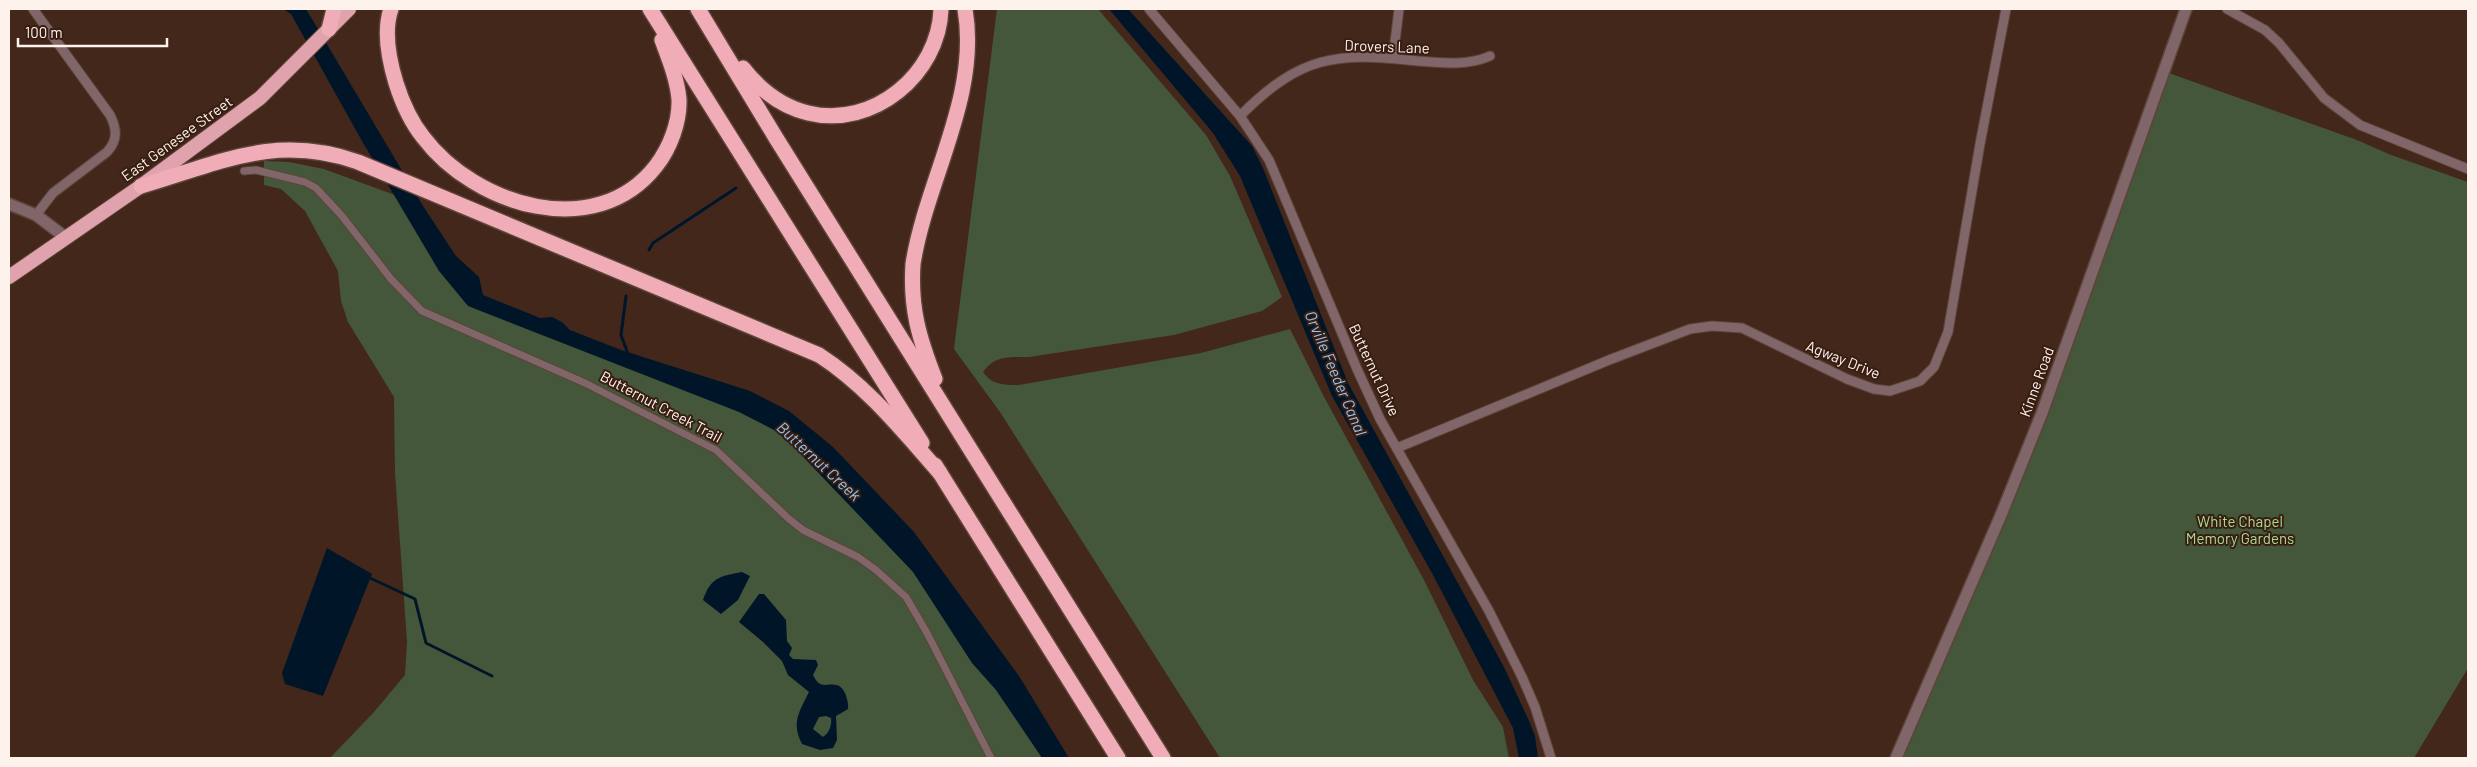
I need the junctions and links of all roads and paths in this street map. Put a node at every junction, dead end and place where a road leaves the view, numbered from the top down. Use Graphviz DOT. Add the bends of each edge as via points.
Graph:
graph roads {
  1 [pos="33,9"];
  2 [pos="334,9"];
  3 [pos="349,9"];
  4 [pos="391,9"];
  5 [pos="650,9"];
  6 [pos="698,9"];
  7 [pos="941,9"];
  8 [pos="965,9"];
  9 [pos="1149,9"];
  10 [pos="1398,9"];
  11 [pos="2006,9"];
  12 [pos="2186,9"];
  13 [pos="2227,9"];
  14 [pos="709,26"];
  15 [pos="329,29"];
  16 [pos="1490,56"];
  17 [pos="1393,58"];
  18 [pos="1240,116"];
  19 [pos="2468,169"];
  20 [pos="244,171"];
  21 [pos="141,186"];
  22 [pos="9,204"];
  23 [pos="36,215"];
  24 [pos="65,237"];
  25 [pos="9,277"];
  26 [pos="946,408"];
  27 [pos="1397,448"];
  28 [pos="940,473"];
  29 [pos="991,758"];
  30 [pos="1118,758"];
  31 [pos="1163,758"];
  32 [pos="1551,758"];
  33 [pos="1896,758"];
  1 -- 23 [label="street" via="110,115 116,131 107,152 53,193"];
  2 -- 15 [label="highway"];
  3 -- 15 [label="highway, East Genesee Street"];
  4 -- 5 [label="highway" via="387,33 390,63 399,93 423,137 462,174 490,191 518,202 567,210 617,199 650,174 664,155 675,129 679,100 672,65"];
  5 -- 28 [label="highway"];
  6 -- 14 [label="highway"];
  7 -- 14 [label="highway" via="937,37 920,71 882,104 848,114 808,113 769,96"];
  8 -- 26 [label="highway" via="969,36 960,98 915,252 912,282 918,334"];
  9 -- 18 [label="street, Butternut Drive"];
  10 -- 17 [label="street"];
  11 -- 27 [label="street, Agway Drive" via="1948,332 1934,367 1920,381 1890,391 1874,389 1742,328 1712,326 1690,329 1609,360"];
  12 -- 33 [label="street, Kinne Road" via="2042,413"];
  13 -- 19 [label="street" via="2265,30 2324,98 2360,125"];
  14 -- 26 [label="highway"];
  15 -- 21 [label="highway, East Genesee Street" via="260,98"];
  16 -- 17 [label="street, Drovers Lane" via="1472,62 1440,63"];
  17 -- 18 [label="street, Drovers Lane" via="1363,57 1316,62 1285,76"];
  18 -- 27 [label="street, Butternut Drive" via="1270,160 1357,369"];
  20 -- 29 [label="street, Butternut Creek Trail" via="256,170 305,182 316,188 422,311 585,382 716,450 803,530 858,557 876,570 906,596"];
  21 -- 24 [label="highway, East Genesee Street"];
  21 -- 28 [label="highway" via="230,158 276,149 307,149 336,154 818,355 858,383"];
  22 -- 23 [label="street"];
  23 -- 24 [label="street"];
  24 -- 25 [label="highway, East Genesee Street"];
  26 -- 31 [label="highway"];
  27 -- 32 [label="street, Butternut Drive" via="1489,610 1536,707"];
  28 -- 30 [label="highway"];
}
